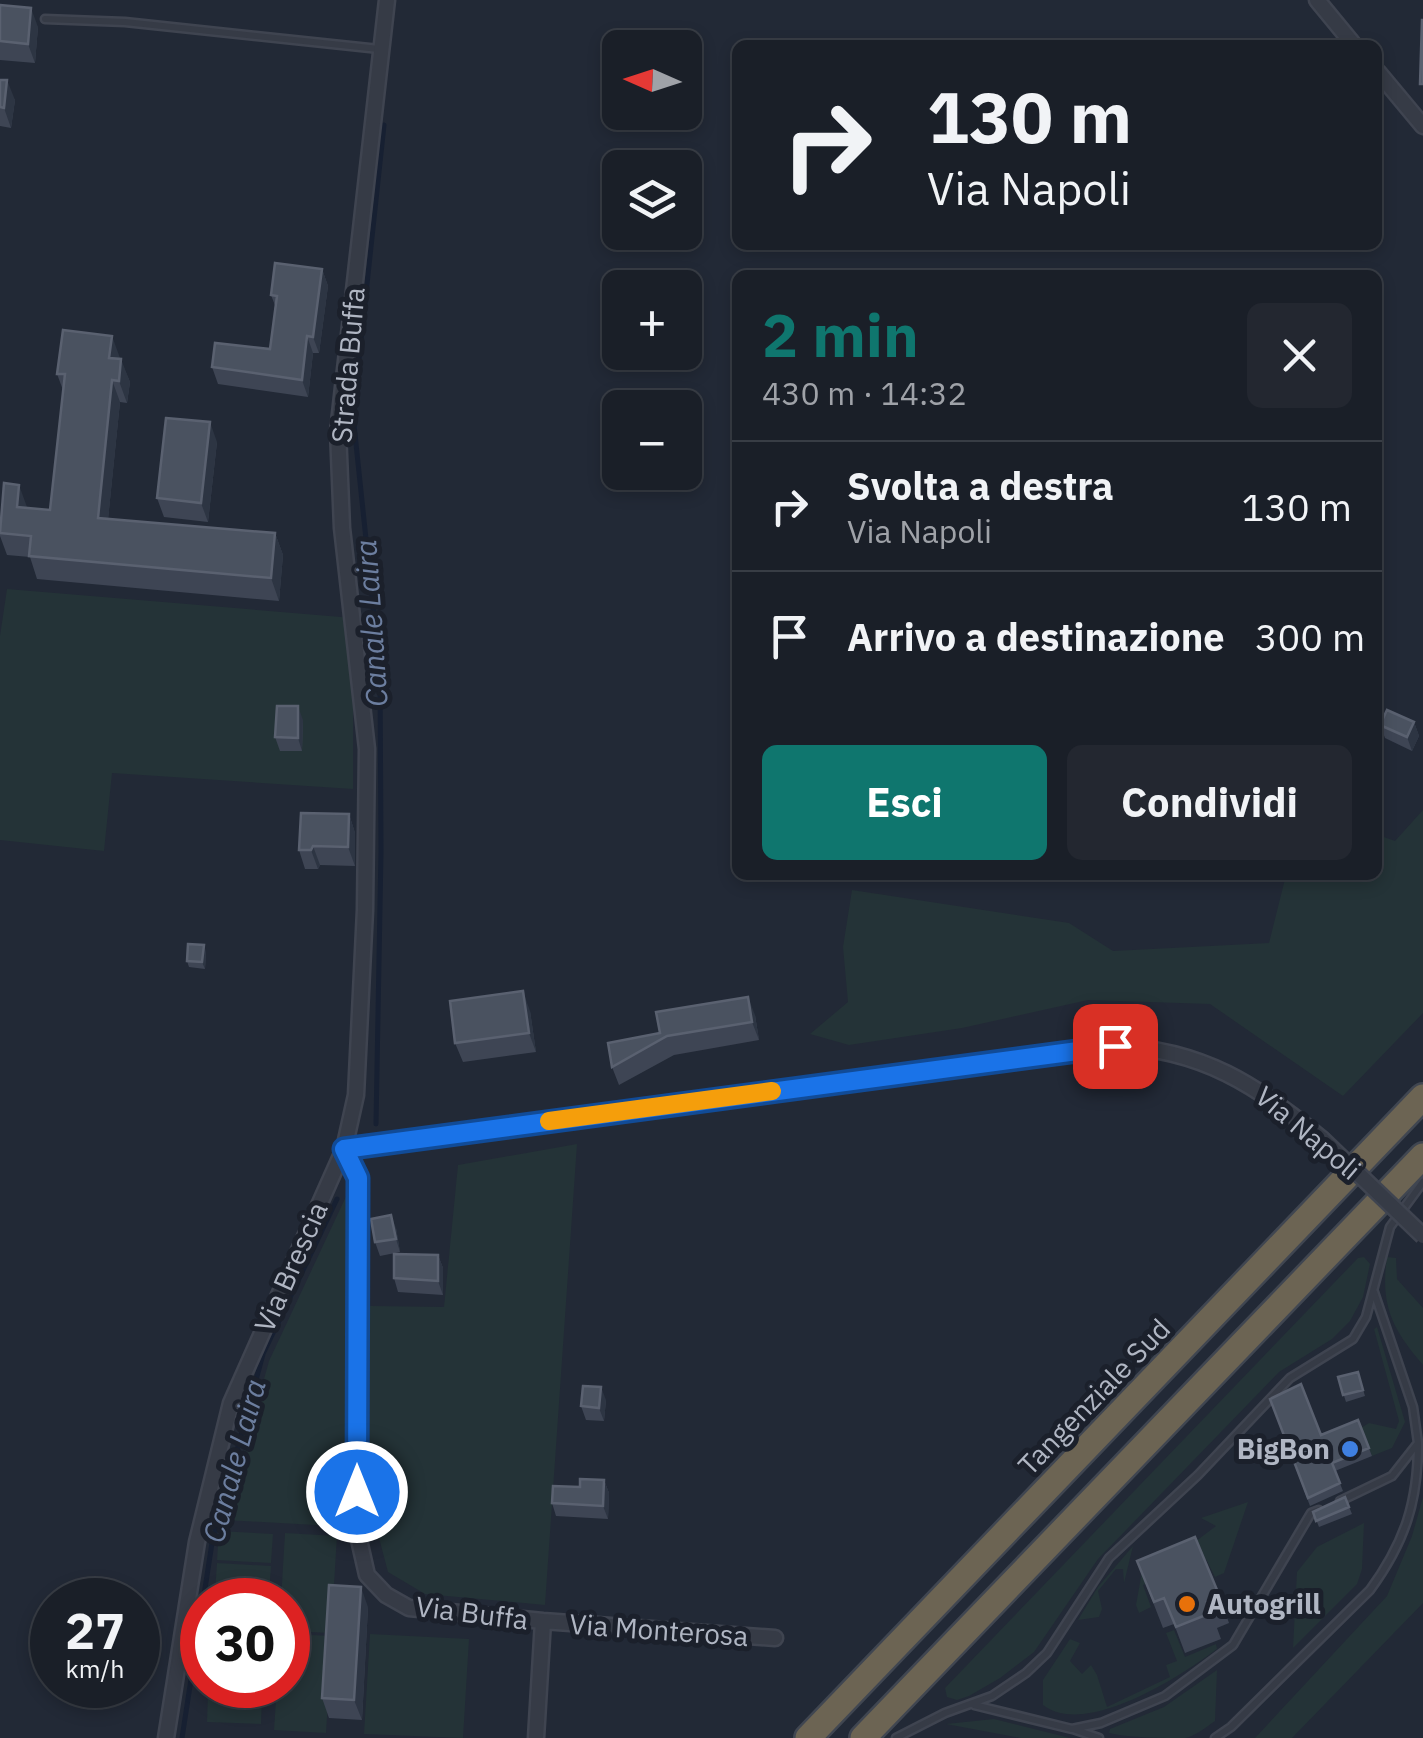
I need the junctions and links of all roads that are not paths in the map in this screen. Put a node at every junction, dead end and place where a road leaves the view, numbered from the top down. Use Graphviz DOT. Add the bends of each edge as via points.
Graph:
graph roads {
  1 [pos="387,0"];
  2 [pos="1316,0"];
  3 [pos="45,19"];
  4 [pos="1350,40"];
  5 [pos="380,49"];
  6 [pos="1382,77"];
  7 [pos="1423,126"];
  8 [pos="1423,1097"];
  9 [pos="344,1149"];
  10 [pos="1423,1156"];
  11 [pos="1423,1182"];
  12 [pos="1423,1236"];
  13 [pos="1372,1288"];
  14 [pos="1418,1443"];
  15 [pos="543,1622"];
  16 [pos="776,1638"];
  17 [pos="973,1705"];
  18 [pos="1072,1729"];
  19 [pos="166,1738"];
  20 [pos="536,1738"];
  21 [pos="808,1738"];
  22 [pos="863,1738"];
  23 [pos="896,1738"];
  24 [pos="1098,1738"];
  25 [pos="1214,1738"];
  1 -- 5 [label="street, Strada Buffa"];
  2 -- 4 [label="street"];
  3 -- 5 [label="lane"];
  5 -- 9 [label="street, Strada Buffa" via="338,432 342,528 368,750 356,1094"];
  6 -- 7 [label="street"];
  8 -- 21 [label="highway, Tangenziale Sud"];
  9 -- 12 [label="street, Via Napoli, bridge" via="1115,1046 1153,1048 1259,1089"];
  9 -- 15 [label="street, Via Buffa" via="358,1178 357,1531 366,1575 409,1608"];
  9 -- 19 [label="street, Via Brescia" via="231,1404 197,1542"];
  10 -- 22 [label="highway"];
  11 -- 13 [label="lane" via="1390,1227"];
  13 -- 14 [label="lane"];
  13 -- 17 [label="lane" via="1353,1339 1290,1378 1109,1558 1038,1663"];
  14 -- 18 [label="lane" via="1392,1476 1311,1513 1221,1656 1165,1696"];
  14 -- 25 [label="lane" via="1416,1494 1384,1571"];
  15 -- 16 [label="street, Via Monterosa"];
  15 -- 20 [label="street, Via Buffa"];
  17 -- 18 [label="lane"];
  17 -- 23 [label="lane"];
  18 -- 24 [label="lane"];
}
